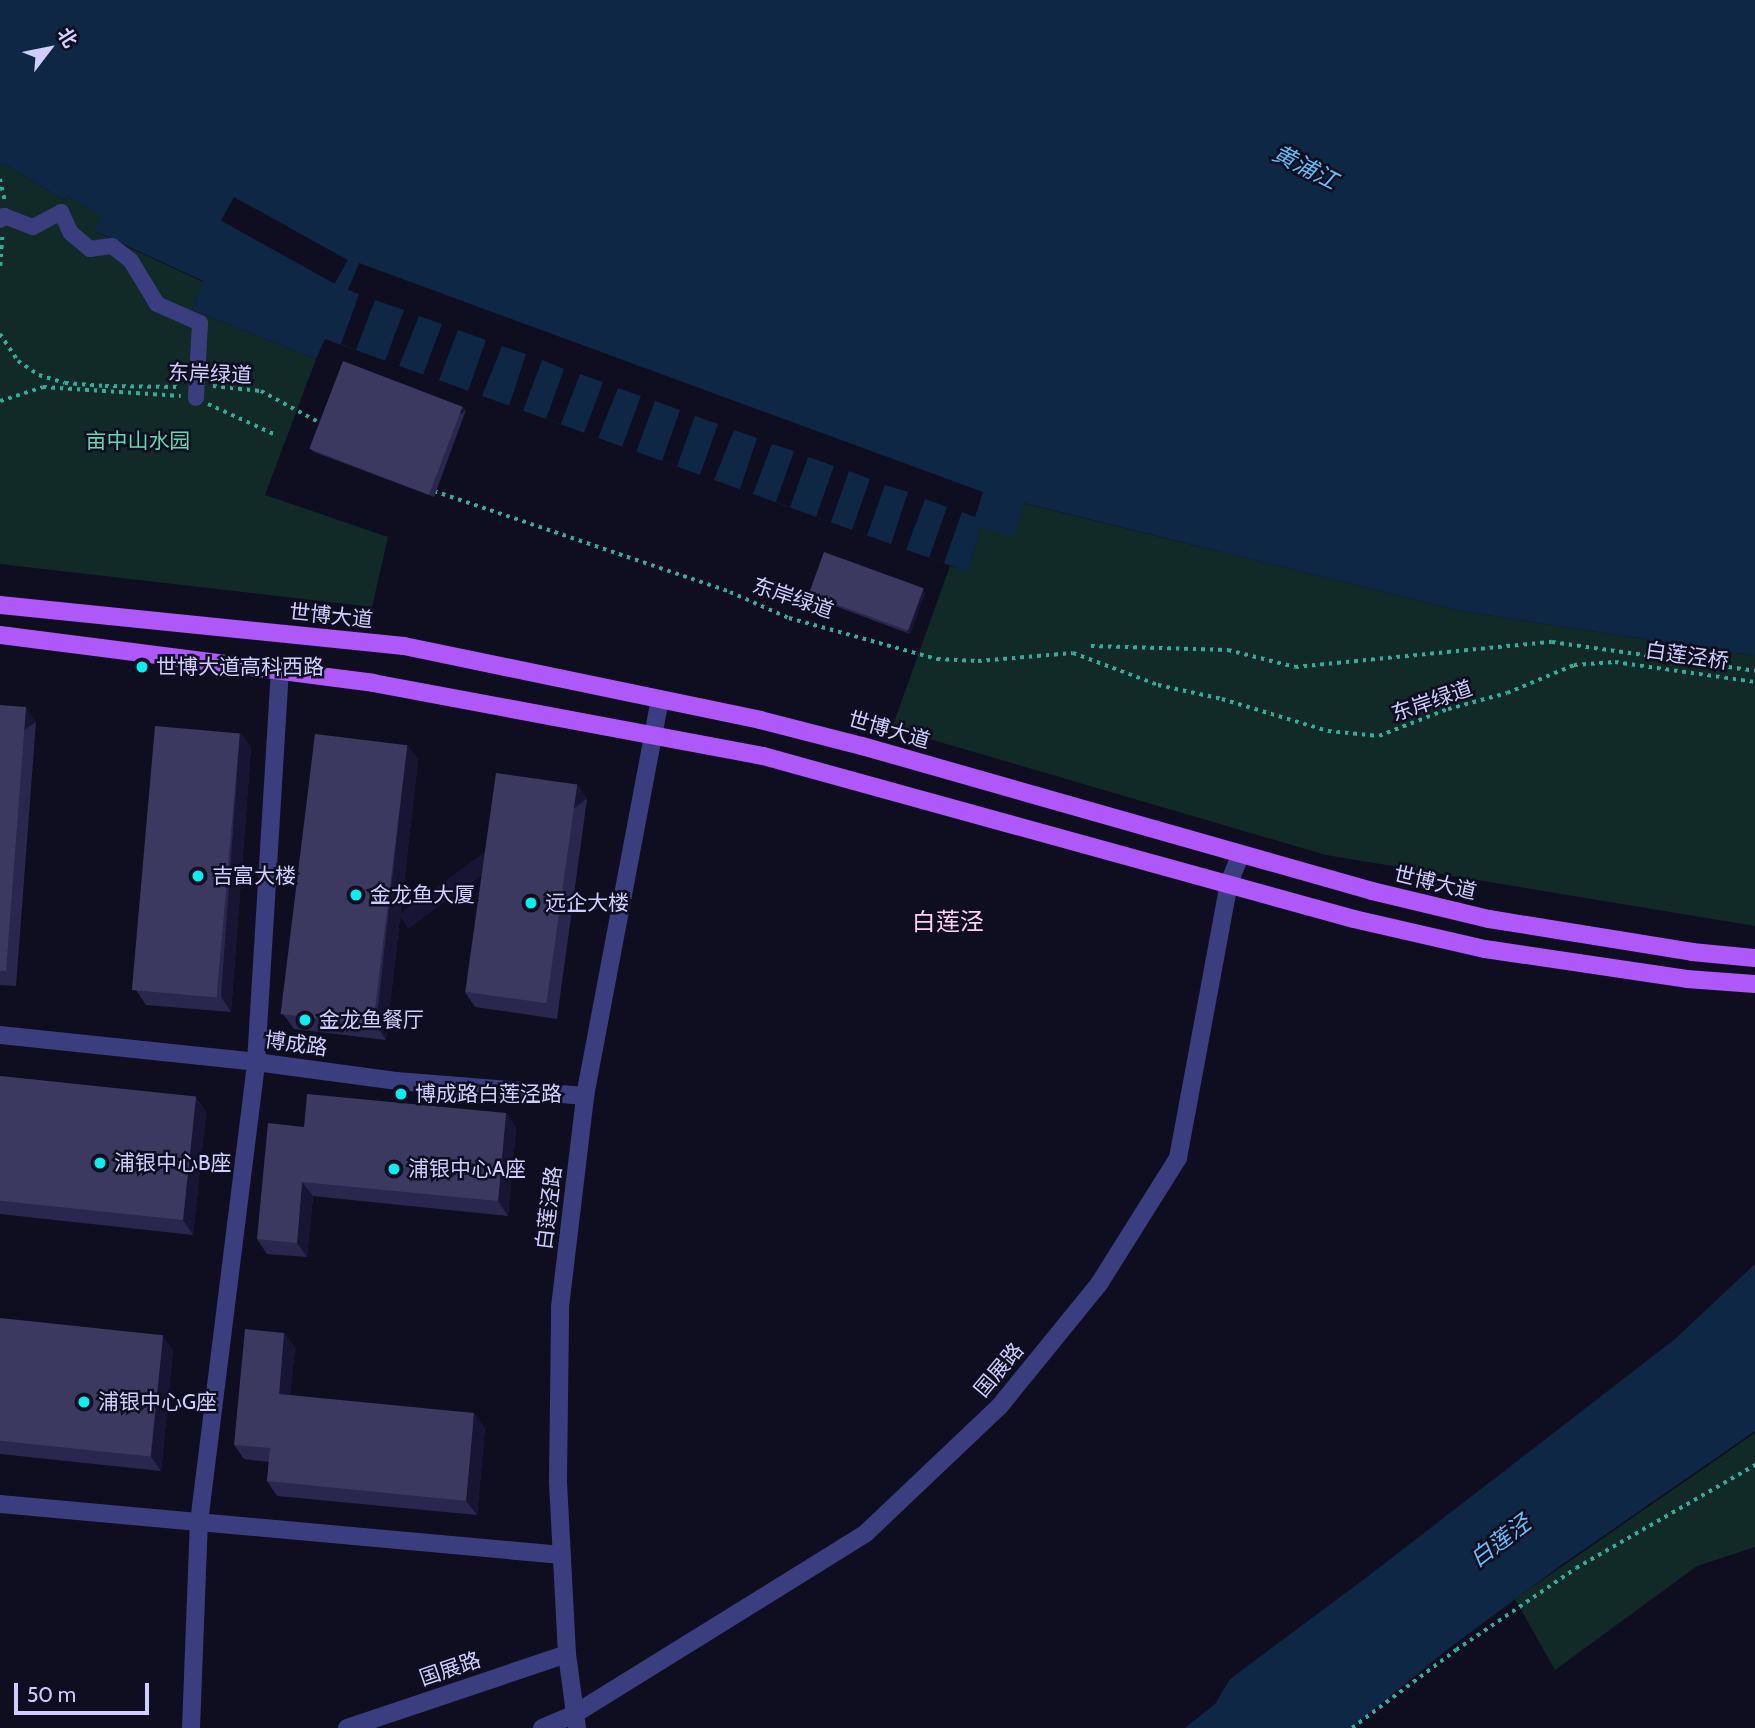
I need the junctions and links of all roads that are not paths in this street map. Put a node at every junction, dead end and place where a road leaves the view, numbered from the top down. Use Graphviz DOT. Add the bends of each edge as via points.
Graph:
graph roads {
  1 [pos="3,213"];
  2 [pos="196,392"];
  3 [pos="0,605"];
  4 [pos="0,635"];
  5 [pos="280,671"];
  6 [pos="660,699"];
  7 [pos="653,736"];
  8 [pos="1241,854"];
  9 [pos="1229,883"];
  10 [pos="1755,958"];
  11 [pos="1755,984"];
  12 [pos="0,1035"];
  13 [pos="256,1062"];
  14 [pos="585,1096"];
  15 [pos="0,1504"];
  16 [pos="199,1522"];
  17 [pos="562,1555"];
  18 [pos="567,1654"];
  19 [pos="575,1721"];
  20 [pos="191,1728"];
  21 [pos="347,1728"];
  22 [pos="542,1728"];
  1 -- 2 [label="street" via="33,227 61,212 71,233 90,249 112,246 131,261 156,304 201,323"];
  3 -- 6 [label="main road, 世博大道" via="404,646"];
  4 -- 5 [label="main road"];
  5 -- 7 [label="main road" via="373,683"];
  5 -- 13 [label="street"];
  6 -- 7 [label="street, 白莲泾路"];
  6 -- 8 [label="main road, 世博大道" via="862,746"];
  7 -- 9 [label="main road" via="763,756"];
  7 -- 14 [label="street, 白莲泾路"];
  8 -- 9 [label="street, 国展路"];
  8 -- 10 [label="main road, 世博大道" via="1489,919"];
  9 -- 11 [label="main road" via="1354,919 1485,949 1687,979"];
  9 -- 19 [label="street, 国展路" via="1178,1158 1099,1284 999,1408 866,1533"];
  12 -- 13 [label="street, 博成路"];
  13 -- 14 [label="street, 博成路" via="396,1081"];
  13 -- 16 [label="street"];
  14 -- 17 [label="street, 白莲泾路" via="560,1307"];
  15 -- 16 [label="street"];
  16 -- 17 [label="street"];
  16 -- 20 [label="street"];
  17 -- 18 [label="street, 白莲泾路"];
  18 -- 19 [label="street, 白莲泾路"];
  18 -- 21 [label="street, 国展路"];
  19 -- 22 [label="street, 国展路"];
}
